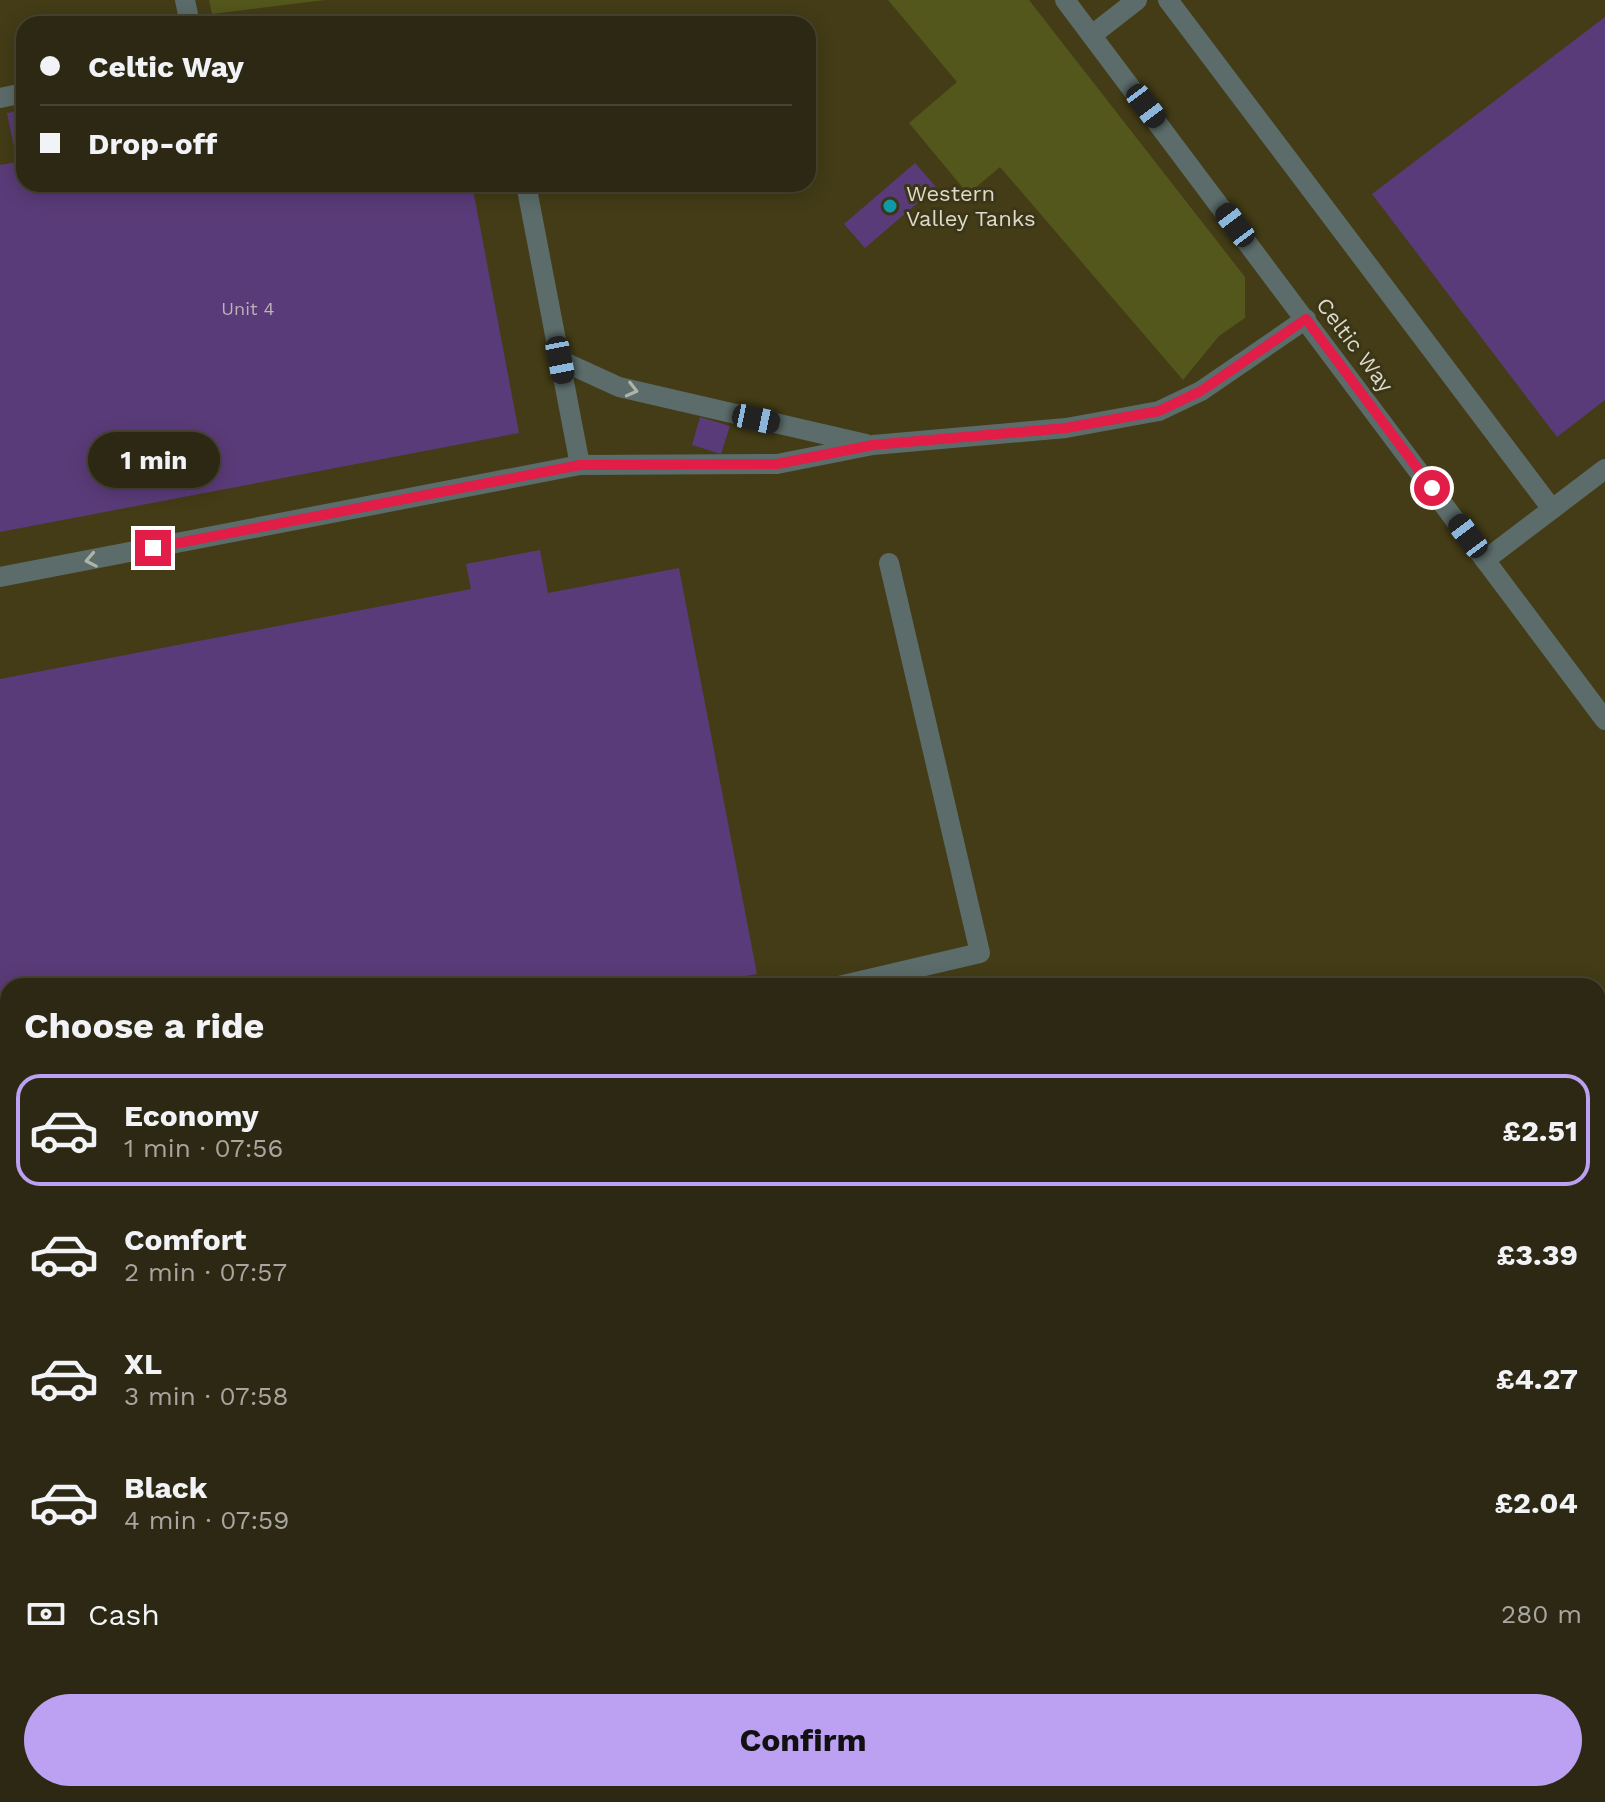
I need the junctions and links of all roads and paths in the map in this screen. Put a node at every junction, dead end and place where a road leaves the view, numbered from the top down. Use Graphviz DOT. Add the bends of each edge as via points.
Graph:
graph roads {
  1 [pos="1065,0"];
  2 [pos="1137,0"];
  3 [pos="1168,0"];
  4 [pos="1092,35"];
  5 [pos="528,192"];
  6 [pos="1306,319"];
  7 [pos="560,360"];
  8 [pos="873,445"];
  9 [pos="580,465"];
  10 [pos="1605,469"];
  11 [pos="1552,509"];
  12 [pos="1485,560"];
  13 [pos="889,563"];
  14 [pos="0,577"];
  15 [pos="1605,720"];
  16 [pos="873,978"];
  1 -- 4 [label="street, Celtic Way"];
  2 -- 4 [label="street"];
  3 -- 11 [label="street"];
  4 -- 6 [label="street, Celtic Way"];
  5 -- 7 [label="street"];
  6 -- 8 [label="street" via="1201,391 1159,411 1066,428"];
  6 -- 12 [label="street, Celtic Way"];
  7 -- 8 [label="street, one-way" via="619,387"];
  7 -- 9 [label="street"];
  8 -- 9 [label="street" via="777,464"];
  9 -- 14 [label="street, one-way"];
  10 -- 11 [label="street"];
  11 -- 12 [label="street"];
  12 -- 15 [label="street, Celtic Way"];
  13 -- 16 [label="street" via="980,953"];
}
